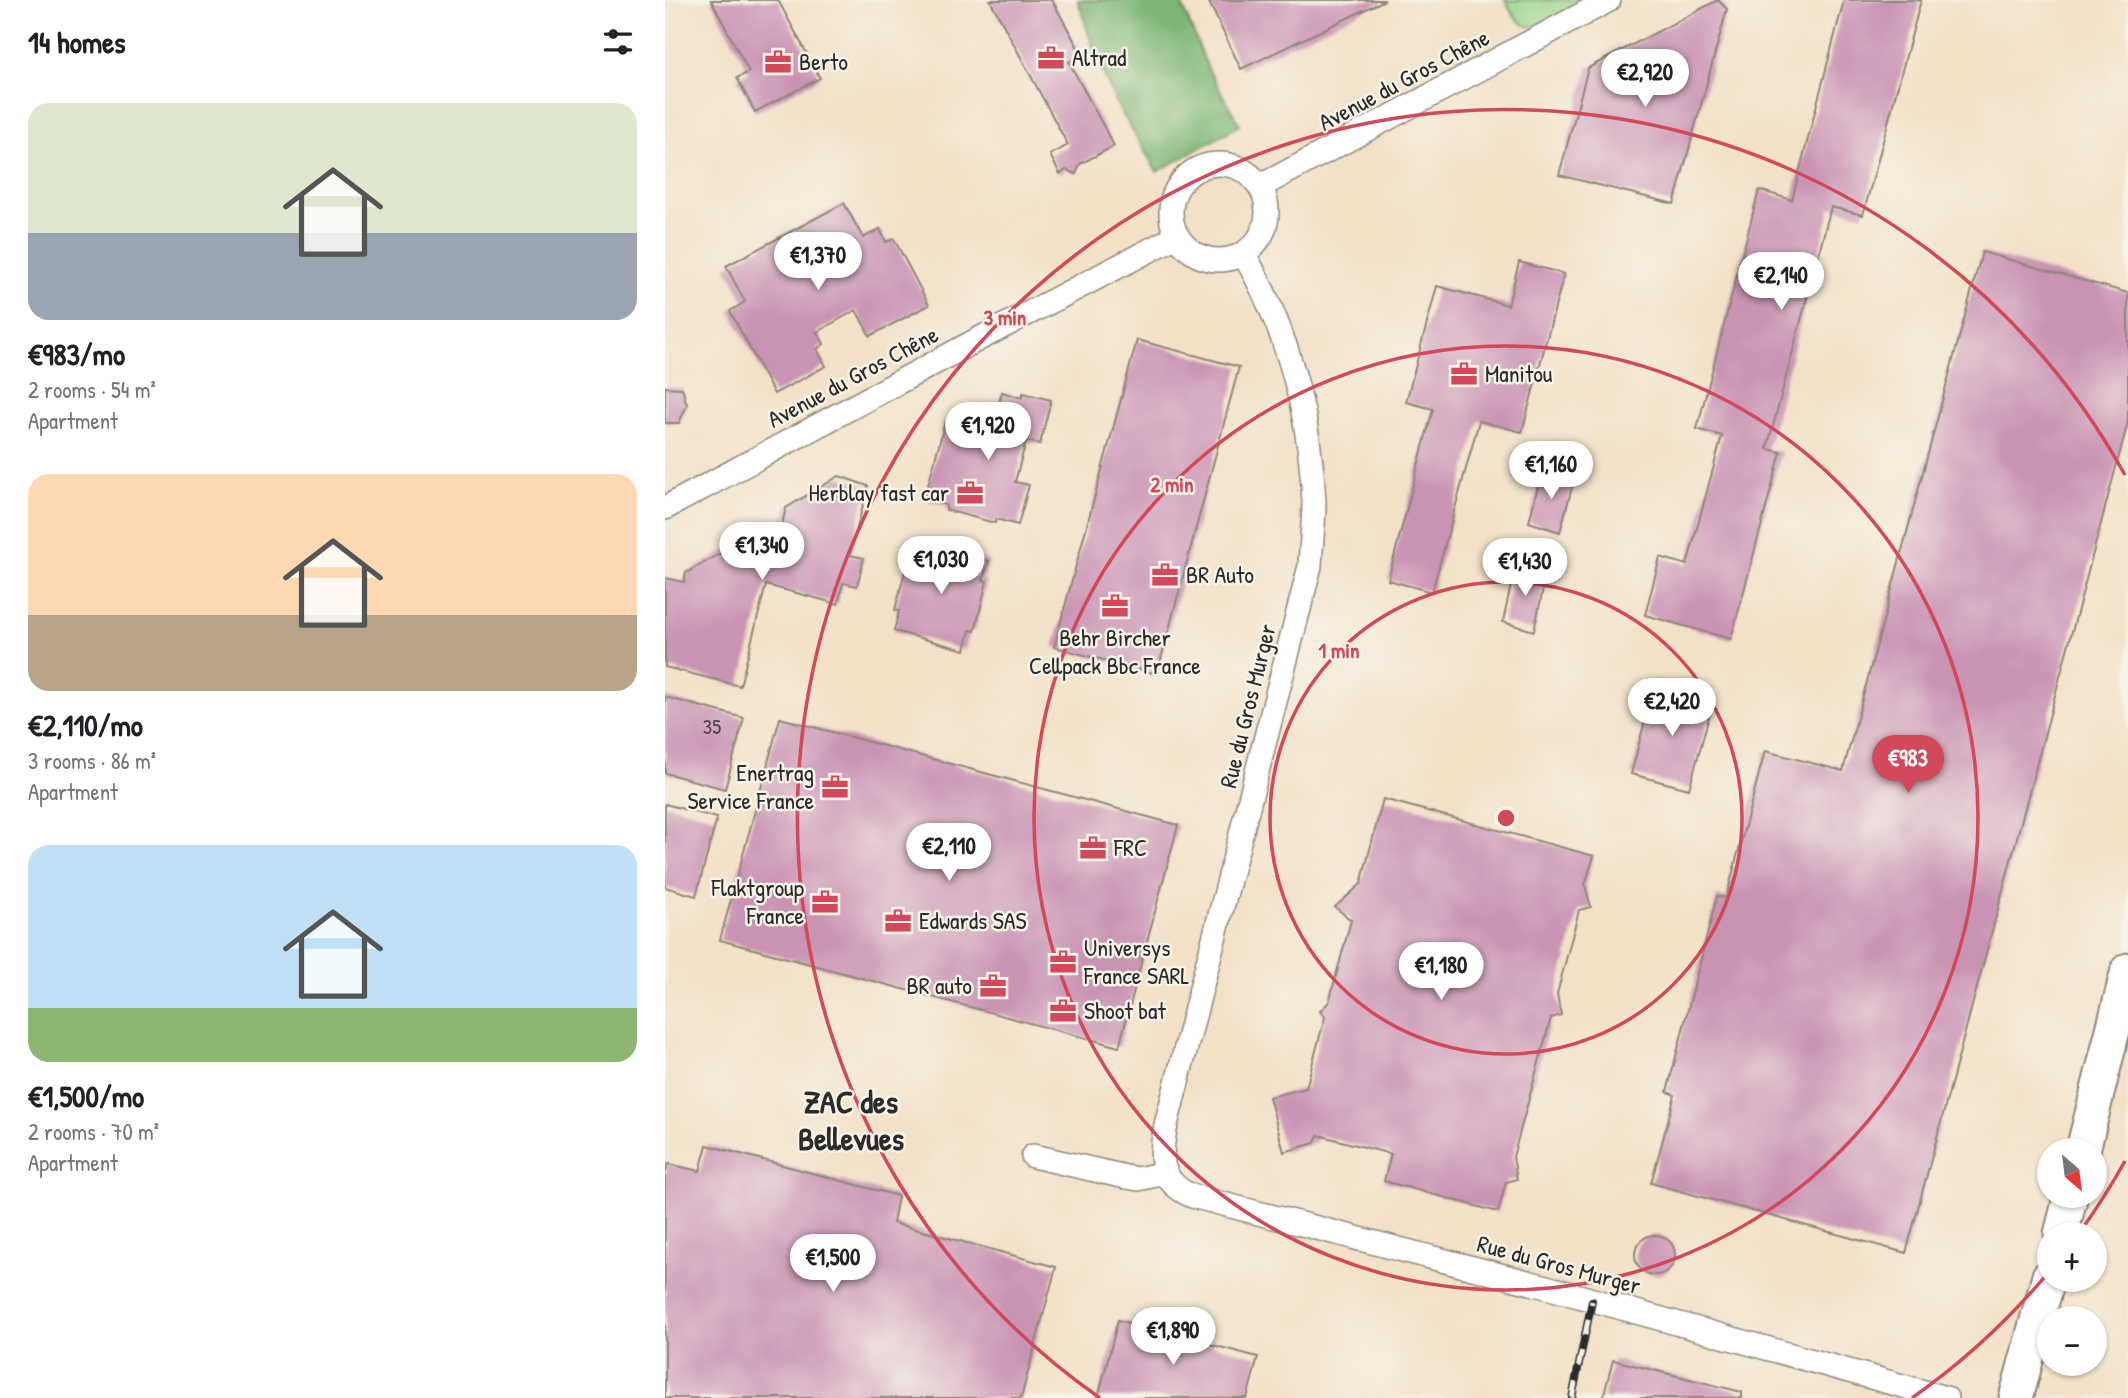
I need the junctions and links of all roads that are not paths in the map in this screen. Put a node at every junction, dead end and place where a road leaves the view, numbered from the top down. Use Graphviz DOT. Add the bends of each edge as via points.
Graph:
graph roads {
  1 [pos="1609,0"];
  2 [pos="1261,186"];
  3 [pos="1177,236"];
  4 [pos="1244,254"];
  5 [pos="665,508"];
  6 [pos="2128,970"];
  7 [pos="2086,1138"];
  8 [pos="1033,1156"];
  9 [pos="1165,1173"];
  10 [pos="2045,1292"];
  11 [pos="1946,1398"];
  12 [pos="2016,1398"];
  1 -- 2 [label="street, Avenue du Gros Chêne"];
  2 -- 3 [label="street" via="1232,166 1199,168 1181,182 1172,203"];
  2 -- 4 [label="street" via="1267,205 1265,228"];
  3 -- 4 [label="street" via="1189,250 1207,259 1226,260"];
  3 -- 5 [label="street, Avenue du Gros Chêne"];
  4 -- 9 [label="street, Rue du Gros Murger" via="1285,343 1304,412 1314,502 1310,566 1167,1121 1162,1147"];
  6 -- 7 [label="street"];
  8 -- 9 [label="street" via="1138,1179"];
  9 -- 11 [label="street, Rue du Gros Murger" via="1179,1190 1192,1196 1539,1285"];
  10 -- 12 [label="street"];
}
